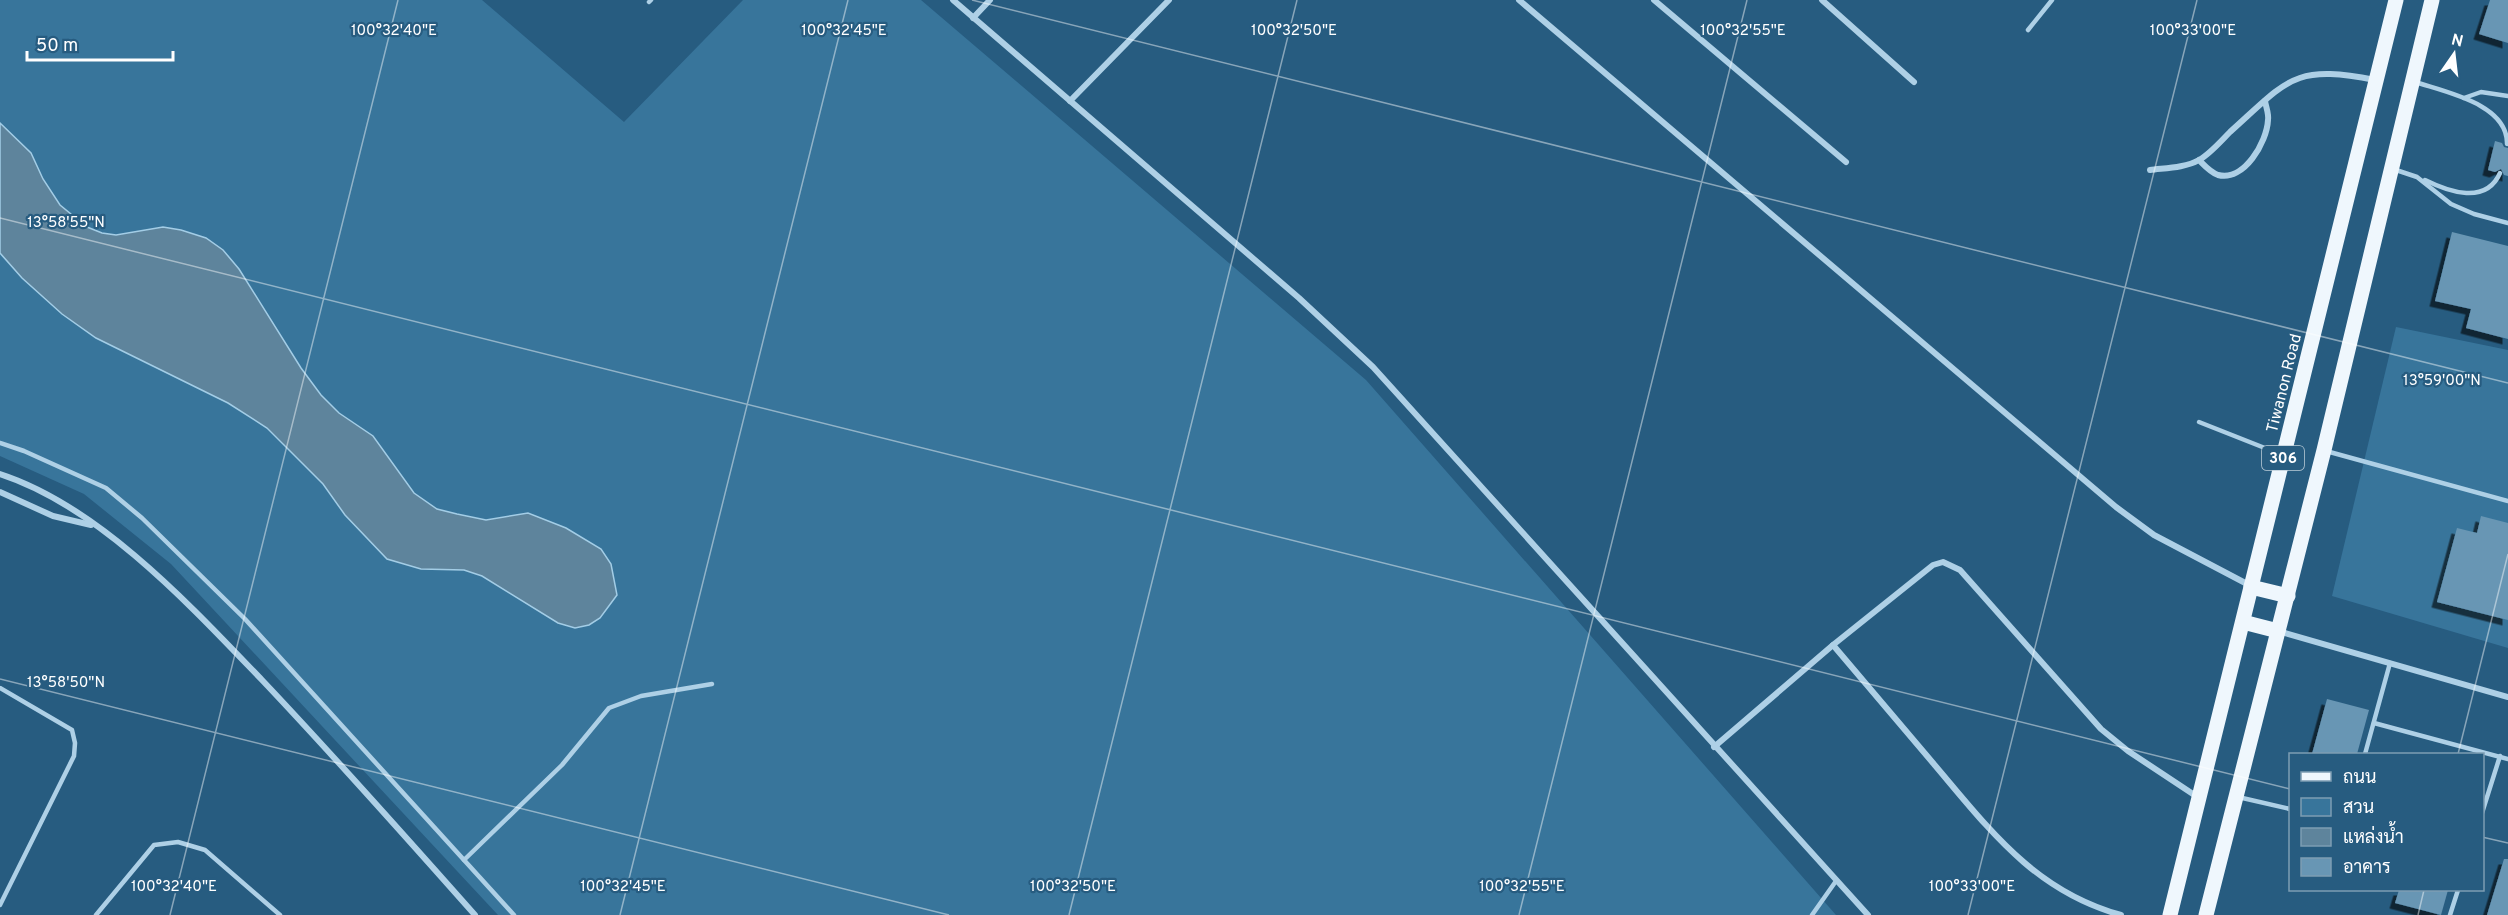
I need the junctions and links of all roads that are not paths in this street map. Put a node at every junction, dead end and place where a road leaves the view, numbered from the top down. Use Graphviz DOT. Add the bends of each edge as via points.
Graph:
graph roads {
  1 [pos="953,0"];
  2 [pos="990,0"];
  3 [pos="1169,0"];
  4 [pos="1519,0"];
  5 [pos="1654,0"];
  6 [pos="1822,0"];
  7 [pos="2052,0"];
  8 [pos="2396,0"];
  9 [pos="2432,0"];
  10 [pos="974,18"];
  11 [pos="2028,30"];
  12 [pos="2376,80"];
  13 [pos="1914,82"];
  14 [pos="2412,82"];
  15 [pos="2508,96"];
  16 [pos="2464,98"];
  17 [pos="1070,100"];
  18 [pos="2265,101"];
  19 [pos="2507,144"];
  20 [pos="2199,160"];
  21 [pos="1846,162"];
  22 [pos="2391,168"];
  23 [pos="2150,170"];
  24 [pos="2500,173"];
  25 [pos="2417,177"];
  26 [pos="2508,223"];
  27 [pos="2199,422"];
  28 [pos="0,443"];
  29 [pos="2324,450"];
  30 [pos="2284,456"];
  31 [pos="0,474"];
  32 [pos="0,492"];
  33 [pos="2508,501"];
  34 [pos="95,526"];
  35 [pos="2251,587"];
  36 [pos="2288,596"];
  37 [pos="2243,622"];
  38 [pos="2278,631"];
  39 [pos="1833,645"];
  40 [pos="2390,663"];
  41 [pos="712,684"];
  42 [pos="0,688"];
  43 [pos="2508,697"];
  44 [pos="2374,723"];
  45 [pos="1714,747"];
  46 [pos="2366,753"];
  47 [pos="2500,756"];
  48 [pos="2508,759"];
  49 [pos="2235,796"];
  50 [pos="2200,798"];
  51 [pos="2484,807"];
  52 [pos="2289,808"];
  53 [pos="464,860"];
  54 [pos="1836,881"];
  55 [pos="2458,891"];
  56 [pos="0,905"];
  57 [pos="96,915"];
  58 [pos="280,915"];
  59 [pos="476,915"];
  60 [pos="514,915"];
  61 [pos="1812,915"];
  62 [pos="1868,915"];
  63 [pos="2121,915"];
  64 [pos="2170,915"];
  65 [pos="2206,915"];
  66 [pos="2450,915"];
  1 -- 10 [label="street"];
  2 -- 10 [label="street"];
  3 -- 17 [label="street"];
  4 -- 35 [label="street" via="2116,507 2154,535"];
  5 -- 21 [label="street"];
  6 -- 13 [label="street"];
  7 -- 11 [label="lane"];
  8 -- 12 [label="main road, Tiwanon Road / 306"];
  9 -- 14 [label="main road, 306"];
  10 -- 17 [label="street"];
  12 -- 18 [label="street" via="2340,73 2310,74 2293,79"];
  12 -- 30 [label="main road, Tiwanon Road / 306"];
  14 -- 16 [label="lane"];
  14 -- 22 [label="main road, 306"];
  15 -- 16 [label="lane" via="2481,92"];
  16 -- 19 [label="lane" via="2494,114 2508,135"];
  17 -- 45 [label="street" via="1373,367"];
  18 -- 20 [label="street"];
  18 -- 20 [label="street" via="2269,119 2266,131 2249,163 2235,173 2220,176"];
  20 -- 23 [label="street"];
  22 -- 25 [label="lane"];
  22 -- 29 [label="main road, 306"];
  24 -- 25 [label="lane" via="2487,190 2471,194 2438,187"];
  25 -- 26 [label="lane" via="2451,204"];
  27 -- 30 [label="lane"];
  28 -- 53 [label="lane" via="106,488 142,518 245,619"];
  29 -- 33 [label="lane"];
  29 -- 36 [label="main road, 306"];
  30 -- 35 [label="main road, Tiwanon Road / 306"];
  31 -- 34 [label="street" via="52,496"];
  32 -- 34 [label="street" via="53,516"];
  34 -- 59 [label="street" via="135,556 208,623"];
  35 -- 36 [label="main road"];
  35 -- 37 [label="main road, Tiwanon Road / 306"];
  36 -- 38 [label="main road, 306"];
  37 -- 38 [label="main road"];
  37 -- 50 [label="main road, Tiwanon Road / 306"];
  38 -- 40 [label="street"];
  38 -- 49 [label="main road, 306"];
  39 -- 45 [label="street"];
  39 -- 50 [label="street" via="1933,565 1953,565 2101,729"];
  39 -- 63 [label="street" via="2001,843 2040,876 2093,907"];
  40 -- 43 [label="street"];
  40 -- 44 [label="lane"];
  41 -- 53 [label="lane" via="641,696 609,708 562,765"];
  42 -- 56 [label="lane" via="72,730 75,743 74,756"];
  44 -- 46 [label="lane"];
  44 -- 47 [label="lane"];
  45 -- 54 [label="street"];
  47 -- 48 [label="lane"];
  47 -- 51 [label="lane"];
  49 -- 52 [label="lane"];
  49 -- 65 [label="main road, 306"];
  50 -- 64 [label="main road, Tiwanon Road / 306"];
  53 -- 60 [label="lane"];
  54 -- 61 [label="lane"];
  54 -- 62 [label="street"];
  55 -- 66 [label="lane"];
  57 -- 58 [label="lane" via="154,845 178,842 205,850"];
}
